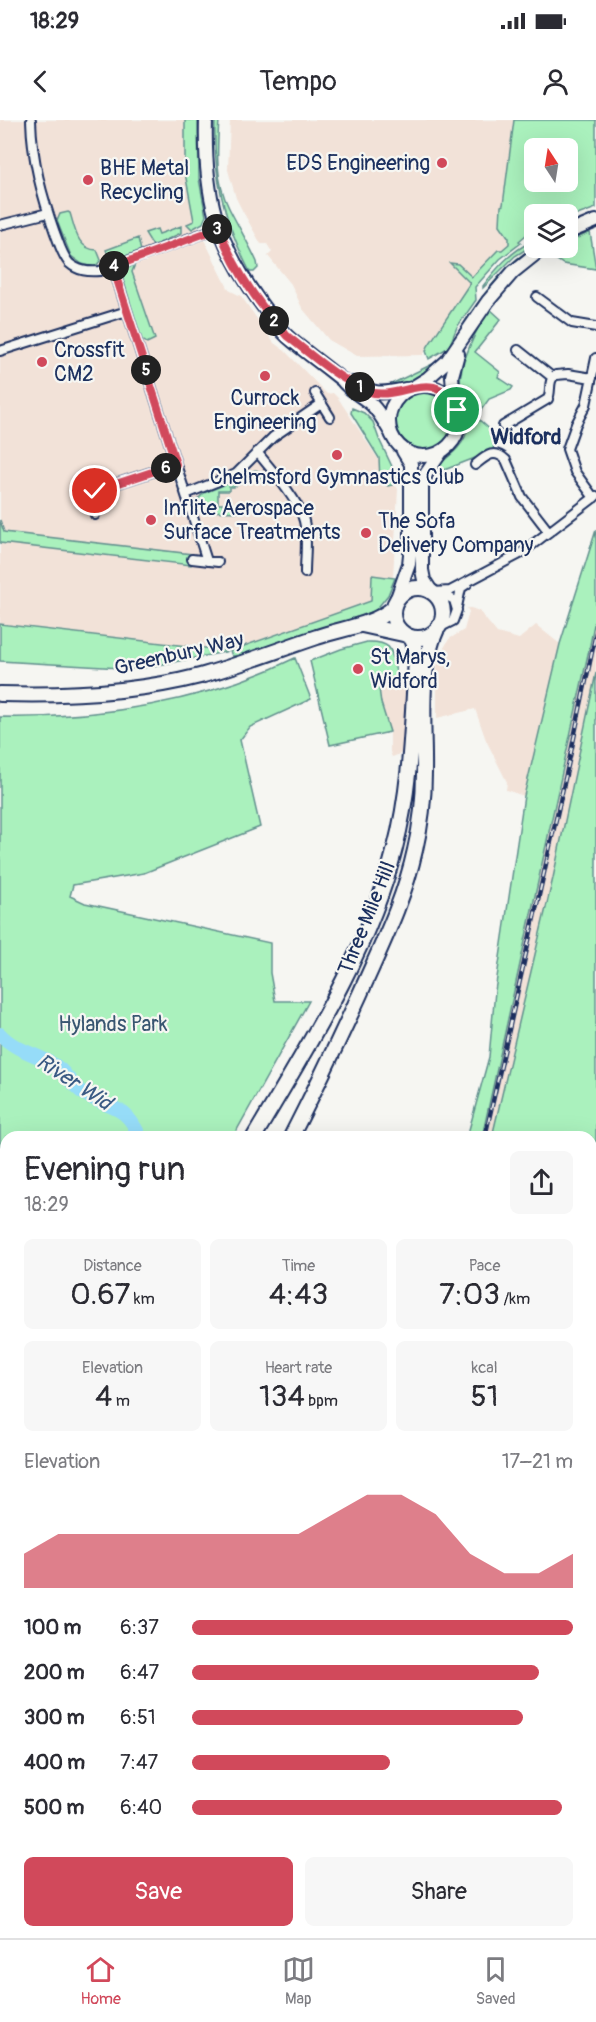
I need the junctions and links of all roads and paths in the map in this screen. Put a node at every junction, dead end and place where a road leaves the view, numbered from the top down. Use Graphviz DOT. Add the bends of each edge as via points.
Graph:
graph roads {
  1 [pos="31,120"];
  2 [pos="206,120"];
  3 [pos="48,213"];
  4 [pos="596,221"];
  5 [pos="0,225"];
  6 [pos="219,228"];
  7 [pos="578,228"];
  8 [pos="530,258"];
  9 [pos="113,267"];
  10 [pos="537,297"];
  11 [pos="127,311"];
  12 [pos="596,327"];
  13 [pos="461,344"];
  14 [pos="518,350"];
  15 [pos="0,351"];
  16 [pos="596,358"];
  17 [pos="552,377"];
  18 [pos="592,378"];
  19 [pos="342,380"];
  20 [pos="412,388"];
  21 [pos="315,393"];
  22 [pos="454,403"];
  23 [pos="321,404"];
  24 [pos="330,417"];
  25 [pos="503,426"];
  26 [pos="391,434"];
  27 [pos="399,446"];
  28 [pos="441,451"];
  29 [pos="257,452"];
  30 [pos="176,464"];
  31 [pos="476,465"];
  32 [pos="82,476"];
  33 [pos="88,493"];
  34 [pos="186,494"];
  35 [pos="595,497"];
  36 [pos="95,515"];
  37 [pos="549,532"];
  38 [pos="192,559"];
  39 [pos="207,561"];
  40 [pos="218,562"];
  41 [pos="305,573"];
  42 [pos="478,576"];
  43 [pos="434,592"];
  44 [pos="395,603"];
  45 [pos="457,607"];
  46 [pos="362,625"];
  47 [pos="438,628"];
  48 [pos="407,636"];
  49 [pos="0,694"];
  50 [pos="257,1131"];
  51 [pos="294,1131"];
  1 -- 3 [label="street" via="35,169"];
  2 -- 6 [label="main road" via="206,166"];
  3 -- 5 [label="street"];
  3 -- 9 [label="street" via="63,255 70,263 90,272"];
  4 -- 7 [label="main road"];
  6 -- 9 [label="street"];
  6 -- 19 [label="main road" via="247,284 280,328"];
  8 -- 13 [label="main road" via="488,301"];
  9 -- 11 [label="street"];
  10 -- 12 [label="street" via="572,323"];
  11 -- 15 [label="street"];
  11 -- 30 [label="street"];
  13 -- 20 [label="main road" via="438,370"];
  13 -- 22 [label="main road" via="452,376"];
  14 -- 17 [label="street"];
  16 -- 18 [label="street"];
  17 -- 18 [label="street" via="568,374"];
  17 -- 25 [label="street" via="548,399"];
  18 -- 35 [label="street" via="586,405 567,449 575,472"];
  19 -- 20 [label="main road" via="377,394"];
  19 -- 26 [label="main road" via="379,413"];
  20 -- 22 [label="main road" via="438,388"];
  20 -- 26 [label="main road" via="399,395 391,407"];
  21 -- 23 [label="street"];
  22 -- 28 [label="main road" via="459,420 457,432"];
  23 -- 24 [label="street"];
  23 -- 29 [label="street" via="273,436"];
  26 -- 27 [label="main road"];
  27 -- 28 [label="main road" via="420,456"];
  27 -- 44 [label="main road" via="411,464 411,545 409,566"];
  28 -- 43 [label="main road" via="422,487 422,570 424,580"];
  29 -- 34 [label="street" via="236,474"];
  29 -- 41 [label="street" via="304,519"];
  30 -- 33 [label="street"];
  30 -- 34 [label="street"];
  31 -- 37 [label="street" via="490,454 503,457 522,497"];
  32 -- 33 [label="street"];
  33 -- 36 [label="street"];
  34 -- 39 [label="street"];
  35 -- 37 [label="street"];
  37 -- 42 [label="street" via="520,554"];
  38 -- 39 [label="street"];
  39 -- 40 [label="street"];
  42 -- 43 [label="street" via="450,591"];
  42 -- 45 [label="street" via="461,588"];
  43 -- 44 [label="highway" via="412,588"];
  43 -- 45 [label="street" via="450,597"];
  43 -- 47 [label="highway" via="443,608"];
  44 -- 46 [label="highway, Greenbury Way" via="382,616"];
  44 -- 48 [label="highway" via="394,622"];
  45 -- 47 [label="street" via="453,621"];
  46 -- 48 [label="highway, Greenbury Way"];
  46 -- 49 [label="highway, Greenbury Way" via="220,670 152,686 76,694"];
  47 -- 48 [label="highway" via="427,636"];
  47 -- 51 [label="highway, Three Mile Hill" via="425,676 421,815 405,888 379,953"];
  48 -- 50 [label="highway, Three Mile Hill" via="415,648 416,659 410,749 396,847 385,885 339,986"];
}
